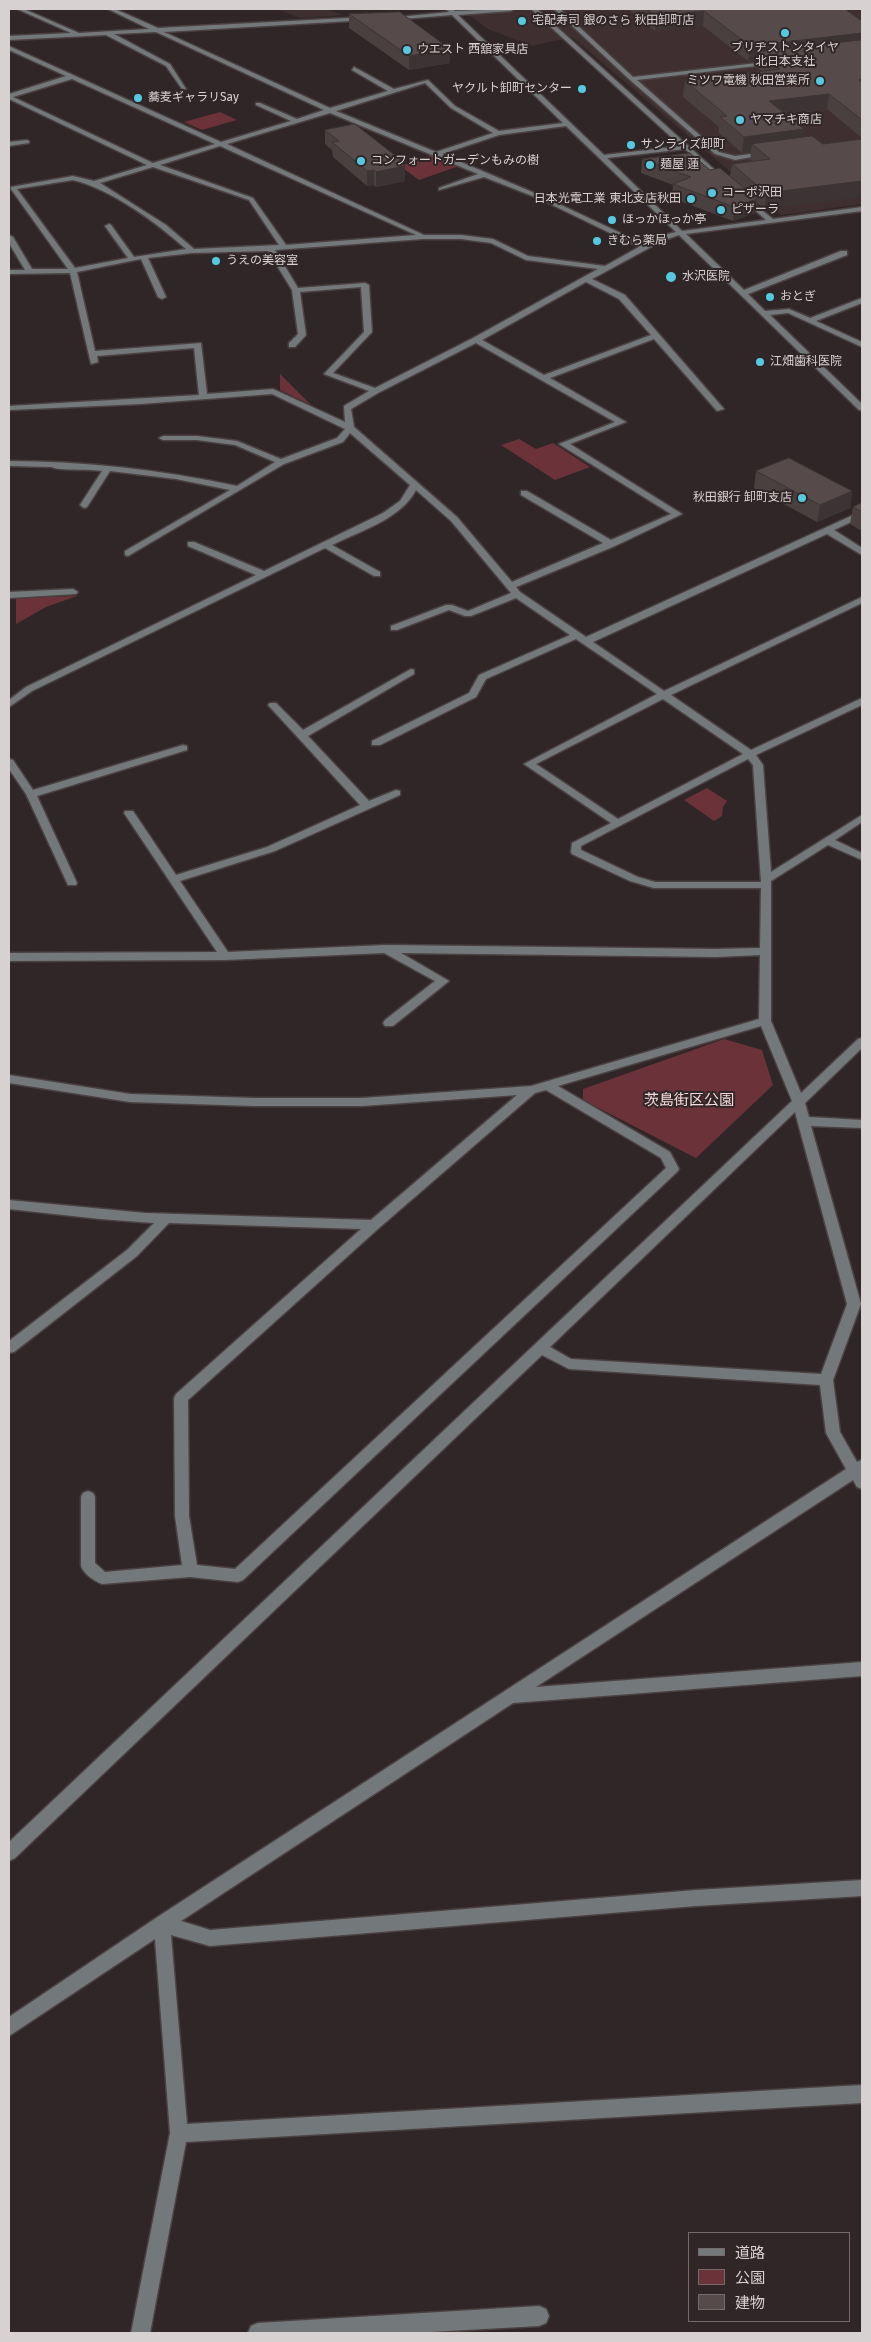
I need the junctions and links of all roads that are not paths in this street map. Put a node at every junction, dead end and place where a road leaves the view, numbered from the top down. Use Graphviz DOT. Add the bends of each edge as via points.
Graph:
graph roads {
  1 [pos="20,9"];
  2 [pos="112,9"];
  3 [pos="448,9"];
  4 [pos="511,9"];
  5 [pos="534,9"];
  6 [pos="557,9"];
  7 [pos="456,15"];
  8 [pos="372,19"];
  9 [pos="382,19"];
  10 [pos="158,30"];
  11 [pos="106,32"];
  12 [pos="78,34"];
  13 [pos="9,38"];
  14 [pos="9,48"];
  15 [pos="778,61"];
  16 [pos="354,69"];
  17 [pos="72,78"];
  18 [pos="632,79"];
  19 [pos="184,88"];
  20 [pos="393,91"];
  21 [pos="9,97"];
  22 [pos="258,104"];
  23 [pos="329,110"];
  24 [pos="297,120"];
  25 [pos="567,124"];
  26 [pos="498,133"];
  27 [pos="27,142"];
  28 [pos="9,144"];
  29 [pos="222,144"];
  30 [pos="685,146"];
  31 [pos="772,153"];
  32 [pos="436,154"];
  33 [pos="602,158"];
  34 [pos="153,165"];
  35 [pos="485,174"];
  36 [pos="94,183"];
  37 [pos="728,184"];
  38 [pos="441,189"];
  39 [pos="736,190"];
  40 [pos="862,209"];
  41 [pos="772,222"];
  42 [pos="109,226"];
  43 [pos="680,233"];
  44 [pos="423,236"];
  45 [pos="9,237"];
  46 [pos="282,246"];
  47 [pos="270,247"];
  48 [pos="644,247"];
  49 [pos="192,250"];
  50 [pos="844,253"];
  51 [pos="144,257"];
  52 [pos="133,260"];
  53 [pos="604,268"];
  54 [pos="9,272"];
  55 [pos="30,272"];
  56 [pos="73,272"];
  57 [pos="586,279"];
  58 [pos="296,290"];
  59 [pos="742,293"];
  60 [pos="162,297"];
  61 [pos="862,300"];
  62 [pos="763,313"];
  63 [pos="811,320"];
  64 [pos="657,335"];
  65 [pos="476,340"];
  66 [pos="292,345"];
  67 [pos="862,345"];
  68 [pos="544,378"];
  69 [pos="374,391"];
  70 [pos="203,397"];
  71 [pos="9,408"];
  72 [pos="862,408"];
  73 [pos="720,409"];
  74 [pos="350,428"];
  75 [pos="163,438"];
  76 [pos="281,462"];
  77 [pos="9,464"];
  78 [pos="107,470"];
  79 [pos="414,485"];
  80 [pos="238,489"];
  81 [pos="524,493"];
  82 [pos="84,505"];
  83 [pos="862,514"];
  84 [pos="827,530"];
  85 [pos="191,544"];
  86 [pos="612,544"];
  87 [pos="326,545"];
  88 [pos="862,552"];
  89 [pos="128,553"];
  90 [pos="377,574"];
  91 [pos="265,575"];
  92 [pos="515,590"];
  93 [pos="73,592"];
  94 [pos="9,595"];
  95 [pos="862,600"];
  96 [pos="394,628"];
  97 [pos="581,638"];
  98 [pos="411,672"];
  99 [pos="665,694"];
  100 [pos="862,701"];
  101 [pos="9,704"];
  102 [pos="273,705"];
  103 [pos="302,735"];
  104 [pos="376,743"];
  105 [pos="183,748"];
  106 [pos="750,754"];
  107 [pos="9,762"];
  108 [pos="396,793"];
  109 [pos="30,794"];
  110 [pos="367,806"];
  111 [pos="129,813"];
  112 [pos="862,818"];
  113 [pos="618,823"];
  114 [pos="829,841"];
  115 [pos="862,857"];
  116 [pos="174,879"];
  117 [pos="72,883"];
  118 [pos="766,883"];
  119 [pos="386,949"];
  120 [pos="766,951"];
  121 [pos="225,956"];
  122 [pos="9,957"];
  123 [pos="766,1021"];
  124 [pos="389,1023"];
  125 [pos="862,1042"];
  126 [pos="9,1079"];
  127 [pos="547,1085"];
  128 [pos="532,1090"];
  129 [pos="799,1103"];
  130 [pos="804,1121"];
  131 [pos="862,1124"];
  132 [pos="9,1204"];
  133 [pos="165,1219"];
  134 [pos="374,1225"];
  135 [pos="9,1348"];
  136 [pos="541,1348"];
  137 [pos="826,1380"];
  138 [pos="860,1473"];
  139 [pos="88,1498"];
  140 [pos="190,1571"];
  141 [pos="862,1668"];
  142 [pos="511,1696"];
  143 [pos="9,1853"];
  144 [pos="862,1888"];
  145 [pos="162,1924"];
  146 [pos="9,2027"];
  147 [pos="862,2094"];
  148 [pos="179,2133"];
  149 [pos="539,2316"];
  150 [pos="141,2333"];
  151 [pos="258,2333"];
  1 -- 12 [label="street"];
  2 -- 10 [label="street"];
  3 -- 7 [label="street"];
  4 -- 7 [label="street"];
  5 -- 30 [label="street"];
  6 -- 18 [label="street"];
  7 -- 9 [label="street"];
  7 -- 25 [label="street"];
  8 -- 10 [label="street"];
  10 -- 11 [label="street"];
  10 -- 23 [label="street"];
  11 -- 12 [label="street"];
  11 -- 19 [label="street" via="168,65"];
  12 -- 13 [label="street"];
  14 -- 17 [label="street"];
  15 -- 18 [label="street"];
  16 -- 20 [label="street"];
  17 -- 21 [label="street"];
  17 -- 29 [label="street"];
  18 -- 31 [label="street" via="718,153 734,158"];
  20 -- 23 [label="street"];
  20 -- 26 [label="street" via="426,81 453,107"];
  21 -- 34 [label="street"];
  22 -- 24 [label="street"];
  23 -- 24 [label="street"];
  23 -- 32 [label="street"];
  24 -- 29 [label="street"];
  25 -- 26 [label="street"];
  25 -- 33 [label="street"];
  26 -- 32 [label="street"];
  27 -- 28 [label="street"];
  29 -- 34 [label="street"];
  29 -- 44 [label="street"];
  30 -- 33 [label="street"];
  30 -- 37 [label="street"];
  32 -- 35 [label="street"];
  33 -- 43 [label="street"];
  34 -- 36 [label="street"];
  34 -- 46 [label="street" via="251,199"];
  35 -- 38 [label="street"];
  35 -- 48 [label="street"];
  36 -- 49 [label="street" via="164,226"];
  36 -- 56 [label="street" via="73,178 13,188"];
  39 -- 41 [label="street"];
  40 -- 41 [label="street"];
  41 -- 43 [label="street"];
  42 -- 52 [label="street"];
  43 -- 48 [label="street"];
  43 -- 59 [label="street"];
  44 -- 46 [label="street"];
  44 -- 53 [label="street" via="493,241 526,258"];
  45 -- 55 [label="street"];
  46 -- 47 [label="street"];
  47 -- 49 [label="street" via="233,251"];
  47 -- 58 [label="street"];
  48 -- 53 [label="street"];
  49 -- 51 [label="street"];
  50 -- 59 [label="street"];
  51 -- 52 [label="street"];
  51 -- 60 [label="street"];
  52 -- 56 [label="street"];
  53 -- 57 [label="street"];
  54 -- 55 [label="street"];
  55 -- 56 [label="street"];
  56 -- 70 [label="street" via="93,358 198,345"];
  57 -- 64 [label="street" via="622,297"];
  57 -- 65 [label="street"];
  58 -- 66 [label="street" via="302,335"];
  58 -- 69 [label="street" via="365,285 368,332 328,374"];
  59 -- 62 [label="street"];
  61 -- 63 [label="street"];
  62 -- 63 [label="street" via="789,311"];
  62 -- 72 [label="street"];
  63 -- 67 [label="street"];
  64 -- 68 [label="street"];
  64 -- 73 [label="street"];
  65 -- 68 [label="street"];
  65 -- 69 [label="street"];
  68 -- 86 [label="street" via="622,422 563,444 678,514"];
  69 -- 74 [label="street" via="347,408"];
  70 -- 71 [label="street"];
  70 -- 74 [label="street" via="273,391"];
  74 -- 76 [label="street" via="340,440"];
  74 -- 79 [label="street"];
  75 -- 76 [label="street" via="237,442"];
  76 -- 80 [label="street"];
  77 -- 78 [label="street" via="56,464 56,467 83,466"];
  78 -- 80 [label="street" via="176,476"];
  78 -- 82 [label="street"];
  79 -- 87 [label="street" via="411,496 400,506"];
  79 -- 92 [label="street" via="454,519"];
  80 -- 89 [label="street"];
  81 -- 86 [label="street"];
  83 -- 84 [label="street"];
  84 -- 88 [label="street"];
  84 -- 97 [label="street"];
  85 -- 91 [label="street"];
  86 -- 92 [label="street"];
  87 -- 90 [label="street"];
  87 -- 91 [label="street"];
  91 -- 101 [label="street" via="29,689"];
  92 -- 96 [label="street" via="468,614 449,607"];
  92 -- 97 [label="street"];
  93 -- 94 [label="street"];
  95 -- 99 [label="street"];
  97 -- 99 [label="street"];
  97 -- 104 [label="street" via="482,677 473,695"];
  98 -- 103 [label="street"];
  99 -- 106 [label="street"];
  99 -- 113 [label="street" via="529,764"];
  100 -- 106 [label="street"];
  102 -- 103 [label="street"];
  103 -- 110 [label="street"];
  105 -- 109 [label="street"];
  106 -- 113 [label="street"];
  106 -- 118 [label="street" via="758,765"];
  107 -- 109 [label="street"];
  108 -- 110 [label="street"];
  109 -- 117 [label="street"];
  110 -- 116 [label="street" via="271,849"];
  111 -- 116 [label="street"];
  112 -- 114 [label="street"];
  113 -- 118 [label="street" via="576,845 576,852 634,880 654,885"];
  114 -- 115 [label="street"];
  114 -- 118 [label="street"];
  116 -- 121 [label="street"];
  118 -- 120 [label="street"];
  119 -- 120 [label="street"];
  119 -- 121 [label="street"];
  119 -- 124 [label="street" via="443,981"];
  120 -- 123 [label="street"];
  121 -- 122 [label="street"];
  123 -- 127 [label="street"];
  123 -- 129 [label="street"];
  125 -- 129 [label="street"];
  126 -- 128 [label="street" via="130,1098 254,1102 362,1102"];
  127 -- 128 [label="street"];
  127 -- 140 [label="street" via="666,1154 673,1169 238,1576"];
  128 -- 134 [label="street"];
  129 -- 130 [label="street"];
  129 -- 136 [label="street"];
  130 -- 131 [label="street"];
  130 -- 137 [label="street" via="854,1304"];
  132 -- 133 [label="street"];
  133 -- 134 [label="street"];
  133 -- 135 [label="street" via="132,1253"];
  134 -- 140 [label="street" via="181,1398 182,1516"];
  136 -- 137 [label="street" via="570,1364"];
  136 -- 143 [label="street"];
  137 -- 138 [label="street" via="833,1432"];
  138 -- 142 [label="street"];
  139 -- 140 [label="street" via="88,1566 102,1578"];
  141 -- 142 [label="street"];
  142 -- 145 [label="street"];
  144 -- 145 [label="street" via="210,1938"];
  145 -- 146 [label="street"];
  145 -- 148 [label="street"];
  147 -- 148 [label="street"];
  148 -- 150 [label="street"];
  149 -- 151 [label="street"];
}
